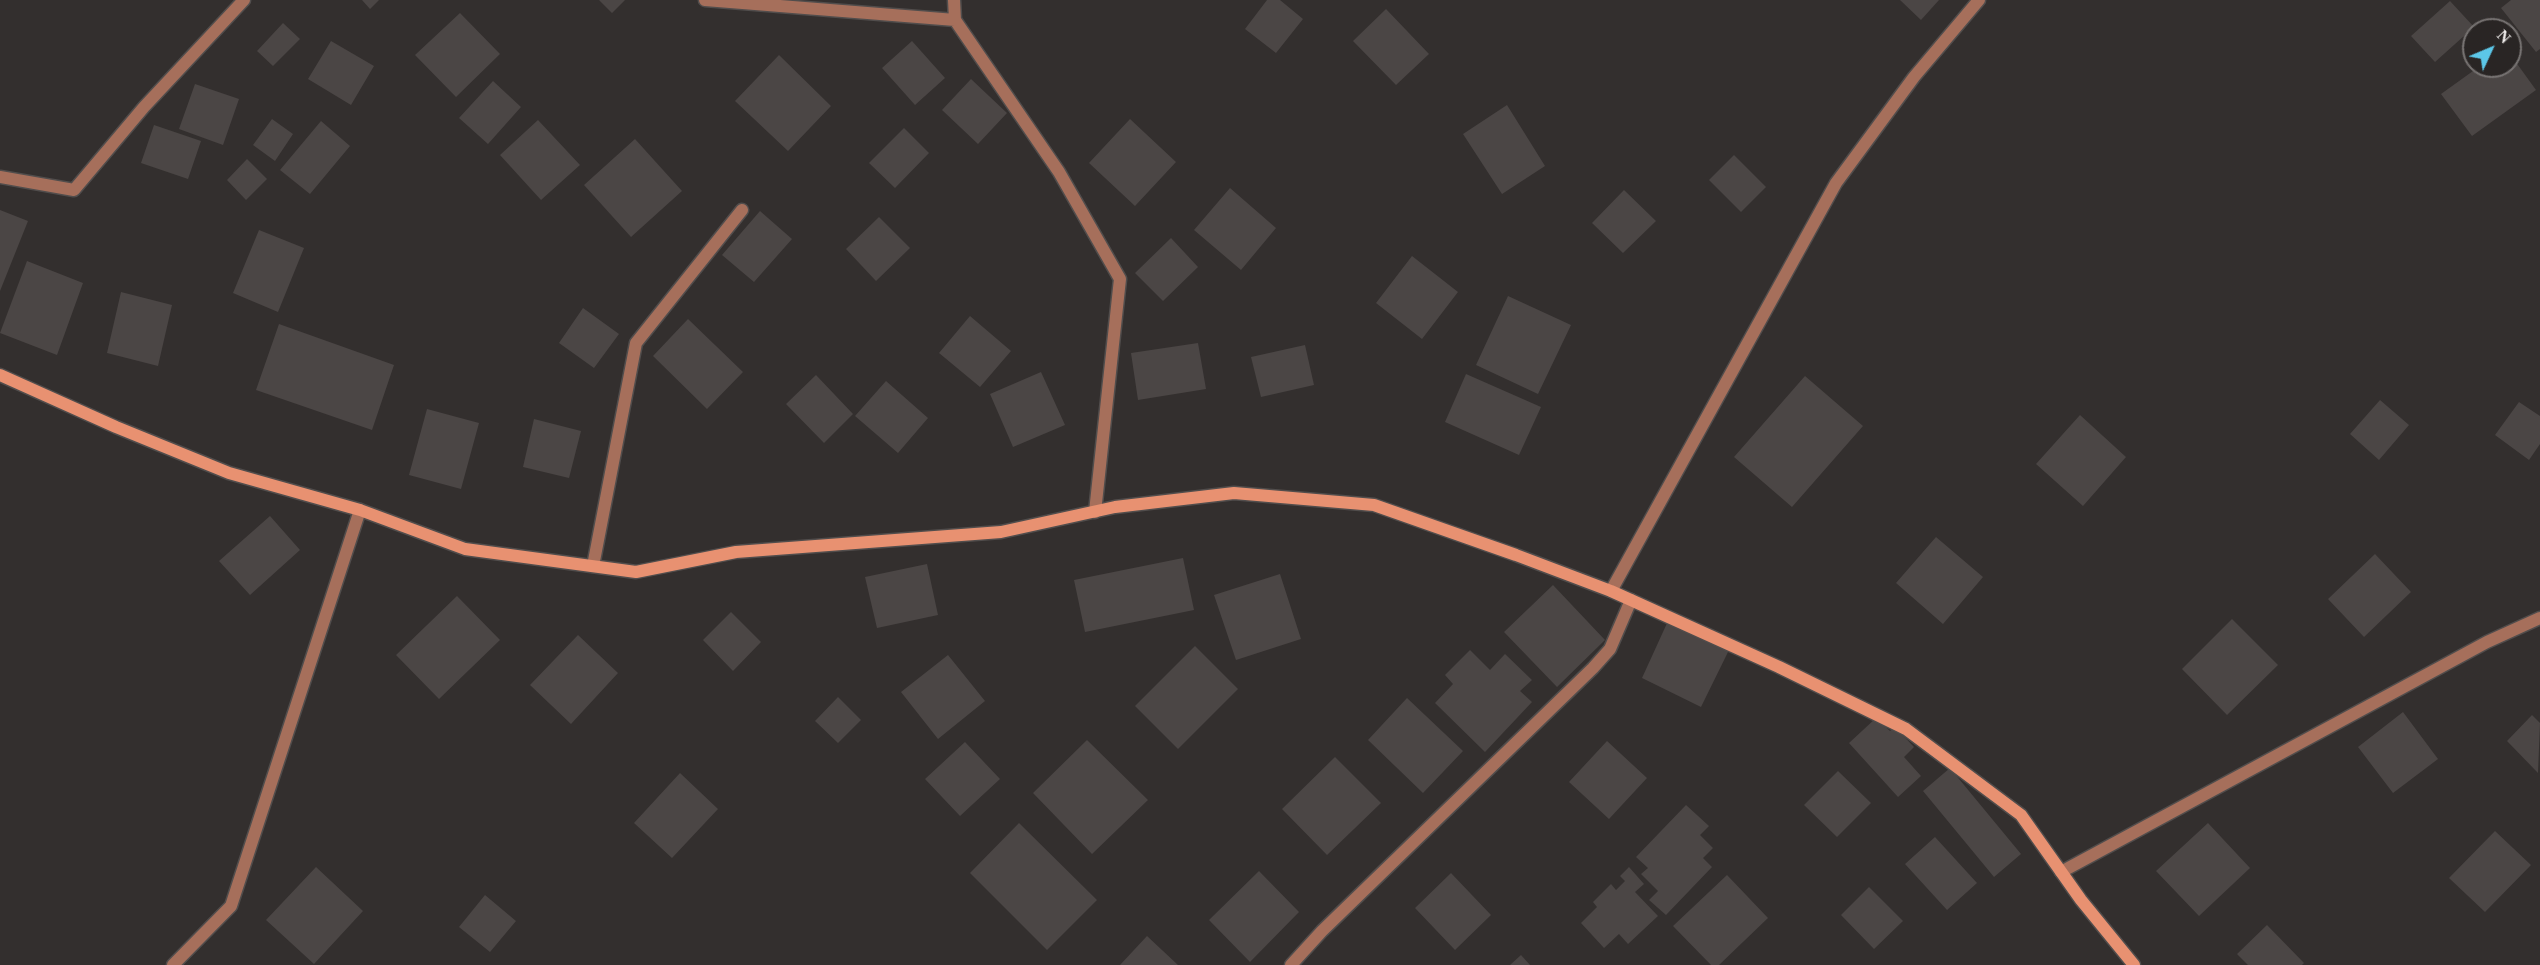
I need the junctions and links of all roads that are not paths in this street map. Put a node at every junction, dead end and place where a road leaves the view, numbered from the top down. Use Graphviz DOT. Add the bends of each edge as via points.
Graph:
graph roads {
  1 [pos="244,0"];
  2 [pos="705,0"];
  3 [pos="954,0"];
  4 [pos="1979,0"];
  5 [pos="956,20"];
  6 [pos="0,177"];
  7 [pos="742,210"];
  8 [pos="0,375"];
  9 [pos="360,510"];
  10 [pos="1095,512"];
  11 [pos="593,566"];
  12 [pos="1611,591"];
  13 [pos="1631,600"];
  14 [pos="2540,618"];
  15 [pos="2061,872"];
  16 [pos="173,965"];
  17 [pos="1291,965"];
  18 [pos="2134,965"];
  1 -- 6 [label="street" via="144,107 74,190"];
  2 -- 5 [label="street"];
  3 -- 5 [label="street"];
  4 -- 12 [label="street" via="1914,77 1836,183"];
  5 -- 10 [label="street" via="1059,172 1120,279"];
  7 -- 11 [label="street" via="636,343"];
  8 -- 9 [label="main road" via="229,473"];
  9 -- 11 [label="main road" via="465,549"];
  9 -- 16 [label="street" via="231,906"];
  10 -- 11 [label="main road" via="1001,532 736,552 636,572"];
  10 -- 12 [label="main road" via="1234,493 1374,505"];
  12 -- 13 [label="main road"];
  13 -- 15 [label="main road" via="1906,729 2022,815"];
  13 -- 17 [label="street" via="1610,648 1593,668"];
  14 -- 15 [label="street" via="2487,642"];
  15 -- 18 [label="main road"];
}
